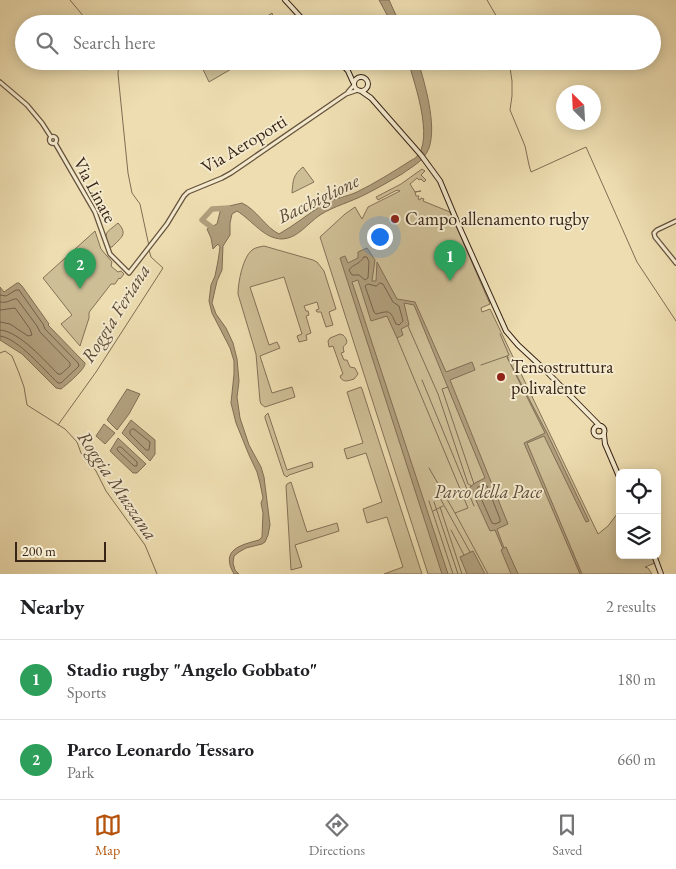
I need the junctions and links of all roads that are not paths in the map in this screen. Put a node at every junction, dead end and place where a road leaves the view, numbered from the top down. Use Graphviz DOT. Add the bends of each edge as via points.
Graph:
graph roads {
  1 [pos="285,0"];
  2 [pos="299,15"];
  3 [pos="348,71"];
  4 [pos="359,77"];
  5 [pos="0,82"];
  6 [pos="354,84"];
  7 [pos="367,87"];
  8 [pos="359,90"];
  9 [pos="346,94"];
  10 [pos="371,98"];
  11 [pos="676,221"];
  12 [pos="676,263"];
  13 [pos="129,273"];
  14 [pos="592,417"];
  15 [pos="600,426"];
  16 [pos="594,429"];
  17 [pos="604,435"];
  18 [pos="598,437"];
  19 [pos="605,444"];
  20 [pos="616,470"];
  21 [pos="655,559"];
  22 [pos="661,574"];
  1 -- 2 [label="main road"];
  3 -- 4 [label="main road"];
  3 -- 6 [label="main road"];
  4 -- 6 [label="main road"];
  4 -- 7 [label="main road" via="366,79"];
  5 -- 13 [label="street, Via Linate" via="35,114 51,138 56,138 55,143 95,212 110,254"];
  6 -- 8 [label="main road"];
  6 -- 9 [label="street, Via Aeroporti"];
  7 -- 8 [label="main road"];
  7 -- 10 [label="main road"];
  8 -- 9 [label="street, Via Aeroporti"];
  8 -- 10 [label="main road"];
  9 -- 13 [label="street, Via Aeroporti" via="231,173 188,192"];
  10 -- 14 [label="main road" via="440,182 506,331"];
  11 -- 12 [label="street" via="654,233"];
  14 -- 15 [label="main road"];
  14 -- 16 [label="main road"];
  15 -- 16 [label="main road"];
  15 -- 17 [label="main road" via="605,430"];
  16 -- 18 [label="main road" via="594,435"];
  17 -- 18 [label="main road"];
  17 -- 19 [label="main road"];
  18 -- 19 [label="main road"];
  19 -- 20 [label="main road"];
  21 -- 22 [label="main road"];
}
